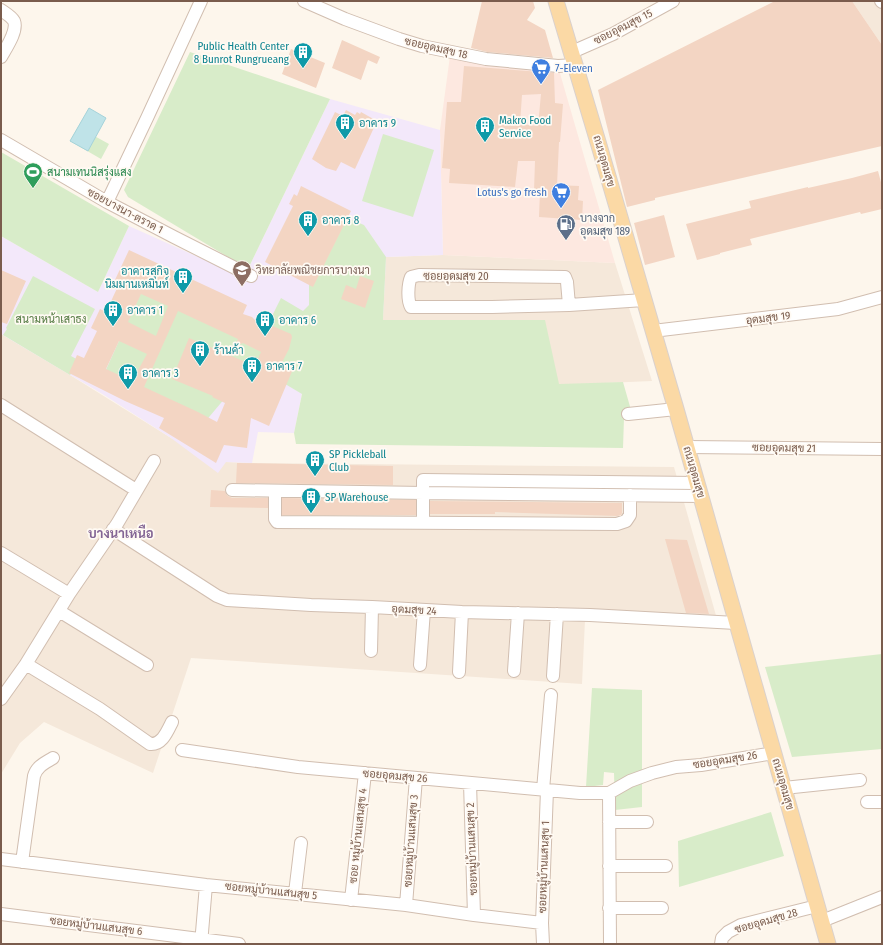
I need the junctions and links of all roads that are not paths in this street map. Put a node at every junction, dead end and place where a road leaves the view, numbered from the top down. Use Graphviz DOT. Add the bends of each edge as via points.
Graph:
graph roads {
  1 [pos="201,1"];
  2 [pos="304,1"];
  3 [pos="556,1"];
  4 [pos="673,1"];
  5 [pos="1,10"];
  6 [pos="1,57"];
  7 [pos="573,58"];
  8 [pos="1,140"];
  9 [pos="107,202"];
  10 [pos="251,276"];
  11 [pos="882,298"];
  12 [pos="644,300"];
  13 [pos="569,305"];
  14 [pos="653,331"];
  15 [pos="1,405"];
  16 [pos="676,409"];
  17 [pos="628,414"];
  18 [pos="686,447"];
  19 [pos="882,449"];
  20 [pos="154,461"];
  21 [pos="637,482"];
  22 [pos="699,489"];
  23 [pos="136,490"];
  24 [pos="232,490"];
  25 [pos="274,491"];
  26 [pos="423,493"];
  27 [pos="633,495"];
  28 [pos="423,523"];
  29 [pos="113,529"];
  30 [pos="1,553"];
  31 [pos="69,594"];
  32 [pos="372,607"];
  33 [pos="424,610"];
  34 [pos="58,611"];
  35 [pos="462,612"];
  36 [pos="518,613"];
  37 [pos="557,614"];
  38 [pos="736,623"];
  39 [pos="371,651"];
  40 [pos="26,664"];
  41 [pos="147,665"];
  42 [pos="420,665"];
  43 [pos="514,671"];
  44 [pos="459,672"];
  45 [pos="553,676"];
  46 [pos="551,695"];
  47 [pos="1,699"];
  48 [pos="172,722"];
  49 [pos="182,750"];
  50 [pos="774,752"];
  51 [pos="53,758"];
  52 [pos="365,773"];
  53 [pos="416,778"];
  54 [pos="860,780"];
  55 [pos="470,783"];
  56 [pos="784,788"];
  57 [pos="545,790"];
  58 [pos="609,793"];
  59 [pos="867,802"];
  60 [pos="882,802"];
  61 [pos="609,822"];
  62 [pos="647,822"];
  63 [pos="301,843"];
  64 [pos="1,859"];
  65 [pos="22,862"];
  66 [pos="609,866"];
  67 [pos="666,866"];
  68 [pos="206,885"];
  69 [pos="295,893"];
  70 [pos="882,897"];
  71 [pos="351,900"];
  72 [pos="406,905"];
  73 [pos="817,906"];
  74 [pos="609,908"];
  75 [pos="662,908"];
  76 [pos="1,914"];
  77 [pos="474,915"];
  78 [pos="822,921"];
  79 [pos="542,922"];
  80 [pos="201,942"];
  81 [pos="239,944"];
  82 [pos="543,944"];
  83 [pos="610,944"];
  84 [pos="721,944"];
  85 [pos="828,944"];
  1 -- 9 [label="street"];
  2 -- 7 [label="street, ซอยอุดมสุข 18" via="358,24 422,46 486,59 558,66"];
  3 -- 7 [label="main road, ถนนอุดมสุข"];
  4 -- 7 [label="street, ซอยอุดมสุข 15"];
  5 -- 6 [label="street" via="14,20 15,27"];
  7 -- 12 [label="main road, ถนนอุดมสุข"];
  8 -- 9 [label="street, ซอยบางนา-ตราด 1"];
  9 -- 10 [label="street, ซอยบางนา-ตราด 1"];
  11 -- 14 [label="street, อุดมสุข 19" via="838,309"];
  12 -- 13 [label="street, ซอยอุดมสุข 20"];
  12 -- 14 [label="main road, ถนนอุดมสุข"];
  13 -- 13 [label="street, ซอยอุดมสุข 20" via="565,277 419,275 411,277 409,281 408,301 411,307 415,308"];
  14 -- 16 [label="main road, ถนนอุดมสุข"];
  15 -- 23 [label="street"];
  16 -- 17 [label="street"];
  16 -- 18 [label="main road, ถนนอุดมสุข"];
  18 -- 19 [label="street, ซอยอุดมสุข 21"];
  18 -- 22 [label="main road, ถนนอุดมสุข"];
  20 -- 23 [label="street"];
  21 -- 22 [label="street"];
  21 -- 26 [label="street" via="423,480"];
  21 -- 27 [label="street"];
  22 -- 27 [label="street"];
  22 -- 38 [label="main road, ถนนอุดมสุข"];
  23 -- 29 [label="street"];
  24 -- 25 [label="street"];
  25 -- 26 [label="street"];
  25 -- 28 [label="street" via="277,522"];
  26 -- 27 [label="street"];
  26 -- 28 [label="street"];
  27 -- 28 [label="street" via="630,515 626,521 617,524"];
  29 -- 31 [label="street"];
  29 -- 32 [label="street, อุดมสุข 24" via="227,600"];
  30 -- 31 [label="street"];
  31 -- 34 [label="street"];
  32 -- 33 [label="street, อุดมสุข 24"];
  32 -- 39 [label="street"];
  33 -- 35 [label="street, อุดมสุข 24"];
  33 -- 42 [label="street"];
  34 -- 40 [label="street"];
  34 -- 41 [label="street"];
  35 -- 36 [label="street, อุดมสุข 24"];
  35 -- 44 [label="street"];
  36 -- 37 [label="street, อุดมสุข 24"];
  36 -- 43 [label="street"];
  37 -- 38 [label="street, อุดมสุข 24"];
  37 -- 45 [label="street"];
  38 -- 50 [label="main road, ถนนอุดมสุข"];
  40 -- 47 [label="street"];
  40 -- 48 [label="street" via="100,708 150,744 161,741"];
  46 -- 57 [label="street, ซอยหมู่บ้านแสนสุข 1"];
  49 -- 52 [label="street, ซอยอุดมสุข 26"];
  50 -- 56 [label="main road, ถนนอุดมสุข"];
  50 -- 58 [label="street, ซอยอุดมสุข 26" via="701,765 676,766 630,781"];
  51 -- 65 [label="street" via="39,767 34,776"];
  52 -- 53 [label="street, ซอยอุดมสุข 26"];
  52 -- 71 [label="street, ซอย หมู่บ้านแสนสุข 4"];
  53 -- 55 [label="street, ซอยอุดมสุข 26"];
  53 -- 72 [label="street, ซอยหมู่บ้านแสนสุข 3"];
  54 -- 56 [label="street"];
  55 -- 57 [label="street, ซอยอุดมสุข 26"];
  55 -- 77 [label="street, ซอยหมู่บ้านแสนสุข 2"];
  56 -- 73 [label="main road, ถนนอุดมสุข"];
  57 -- 58 [label="street, ซอยอุดมสุข 26"];
  57 -- 79 [label="street, ซอยหมู่บ้านแสนสุข 1"];
  58 -- 61 [label="street"];
  59 -- 60 [label="street"];
  61 -- 62 [label="street"];
  61 -- 66 [label="street"];
  63 -- 69 [label="street"];
  64 -- 65 [label="street, ซอยหมู่บ้านแสนสุข 5"];
  65 -- 68 [label="street, ซอยหมู่บ้านแสนสุข 5"];
  66 -- 67 [label="street"];
  66 -- 74 [label="street"];
  68 -- 69 [label="street, ซอยหมู่บ้านแสนสุข 5"];
  68 -- 80 [label="street"];
  69 -- 71 [label="street, ซอยหมู่บ้านแสนสุข 5"];
  70 -- 78 [label="street"];
  71 -- 72 [label="street, ซอยหมู่บ้านแสนสุข 5"];
  72 -- 77 [label="street, ซอยหมู่บ้านแสนสุข 5"];
  73 -- 78 [label="main road, ถนนอุดมสุข"];
  73 -- 84 [label="street, ซอยอุดมสุข 28" via="741,925 728,932 722,938"];
  74 -- 75 [label="street"];
  74 -- 83 [label="street"];
  76 -- 80 [label="street, ซอยหมู่บ้านแสนสุข 6"];
  77 -- 79 [label="street, ซอยหมู่บ้านแสนสุข 5"];
  78 -- 85 [label="main road, ถนนอุดมสุข"];
  79 -- 82 [label="street, ซอยหมู่บ้านแสนสุข 1"];
  80 -- 81 [label="street, ซอยหมู่บ้านแสนสุข 6"];
}
